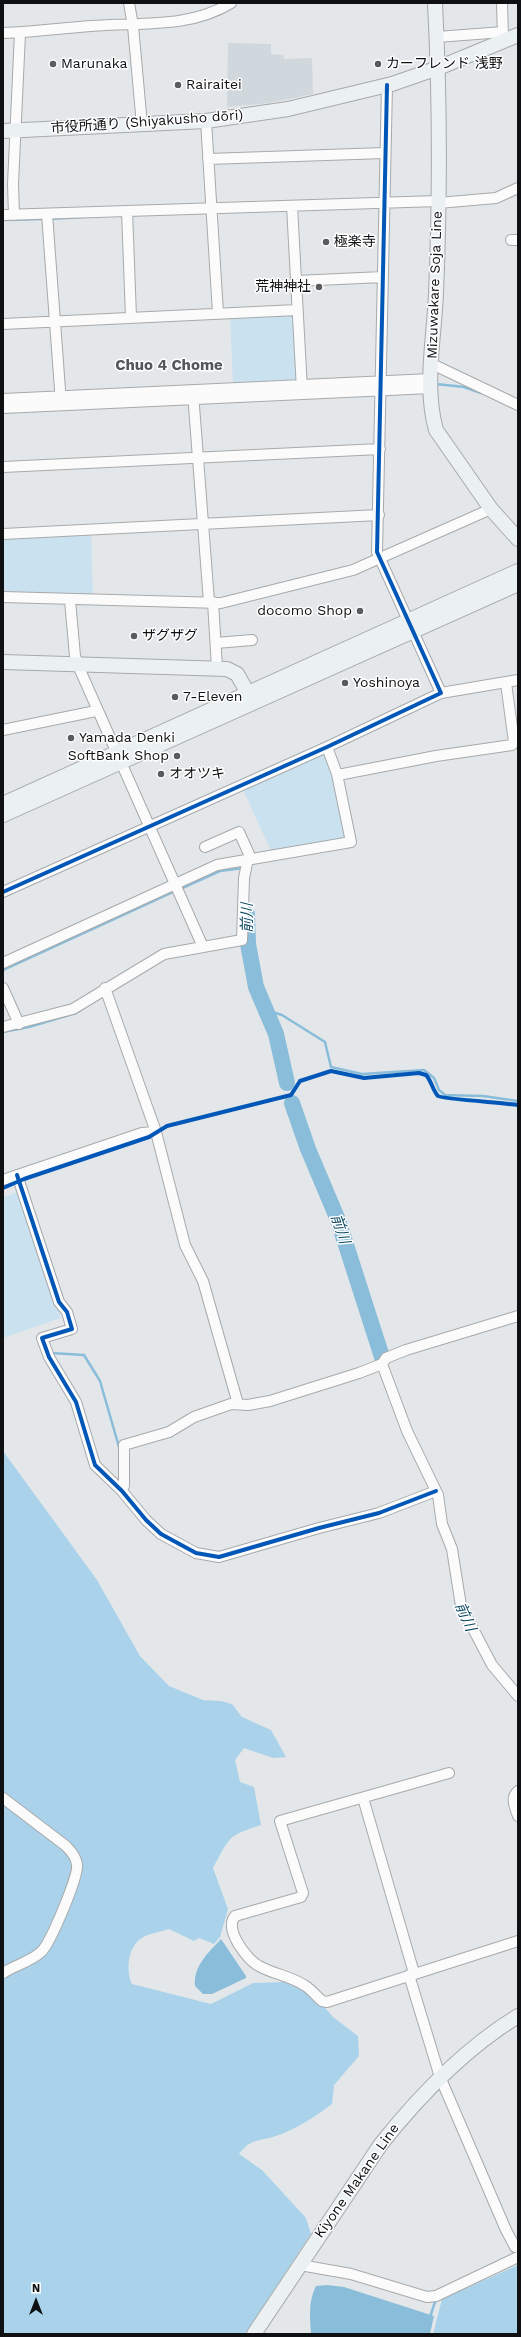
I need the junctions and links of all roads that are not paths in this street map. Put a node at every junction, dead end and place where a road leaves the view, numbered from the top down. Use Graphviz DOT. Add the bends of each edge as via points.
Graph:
graph roads {
  1 [pos="129,3"];
  2 [pos="231,3"];
  3 [pos="435,3"];
  4 [pos="502,3"];
  5 [pos="133,26"];
  6 [pos="3,33"];
  7 [pos="20,33"];
  8 [pos="518,34"];
  9 [pos="503,36"];
  10 [pos="437,37"];
  11 [pos="438,68"];
  12 [pos="387,85"];
  13 [pos="206,121"];
  14 [pos="142,124"];
  15 [pos="9,131"];
  16 [pos="385,153"];
  17 [pos="208,159"];
  18 [pos="518,188"];
  19 [pos="438,202"];
  20 [pos="384,203"];
  21 [pos="211,208"];
  22 [pos="292,209"];
  23 [pos="127,214"];
  24 [pos="3,215"];
  25 [pos="14,215"];
  26 [pos="47,217"];
  27 [pos="383,277"];
  28 [pos="296,281"];
  29 [pos="297,310"];
  30 [pos="218,313"];
  31 [pos="131,317"];
  32 [pos="55,321"];
  33 [pos="3,324"];
  34 [pos="432,364"];
  35 [pos="431,383"];
  36 [pos="381,385"];
  37 [pos="302,389"];
  38 [pos="193,394"];
  39 [pos="3,399"];
  40 [pos="61,400"];
  41 [pos="518,405"];
  42 [pos="3,408"];
  43 [pos="380,449"];
  44 [pos="198,458"];
  45 [pos="3,467"];
  46 [pos="491,508"];
  47 [pos="378,515"];
  48 [pos="203,524"];
  49 [pos="3,534"];
  50 [pos="518,539"];
  51 [pos="380,558"];
  52 [pos="518,571"];
  53 [pos="518,584"];
  54 [pos="3,597"];
  55 [pos="70,600"];
  56 [pos="211,602"];
  57 [pos="411,626"];
  58 [pos="252,640"];
  59 [pos="216,643"];
  60 [pos="3,662"];
  61 [pos="78,663"];
  62 [pos="217,668"];
  63 [pos="518,680"];
  64 [pos="506,683"];
  65 [pos="441,693"];
  66 [pos="251,698"];
  67 [pos="96,711"];
  68 [pos="3,730"];
  69 [pos="327,747"];
  70 [pos="118,758"];
  71 [pos="338,775"];
  72 [pos="3,804"];
  73 [pos="3,815"];
  74 [pos="149,827"];
  75 [pos="205,847"];
  76 [pos="247,864"];
  77 [pos="176,888"];
  78 [pos="3,892"];
  79 [pos="203,947"];
  80 [pos="3,963"];
  81 [pos="3,988"];
  82 [pos="106,991"];
  83 [pos="19,1024"];
  84 [pos="3,1027"];
  85 [pos="156,1132"];
  86 [pos="17,1175"];
  87 [pos="3,1180"];
  88 [pos="518,1316"];
  89 [pos="382,1364"];
  90 [pos="238,1404"];
  91 [pos="124,1486"];
  92 [pos="436,1491"];
  93 [pos="518,1696"];
  94 [pos="449,1773"];
  95 [pos="518,1791"];
  96 [pos="3,1798"];
  97 [pos="363,1798"];
  98 [pos="518,1816"];
  99 [pos="518,1941"];
  100 [pos="3,1973"];
  101 [pos="412,1974"];
  102 [pos="518,2016"];
  103 [pos="440,2077"];
  104 [pos="518,2246"];
  105 [pos="518,2257"];
  106 [pos="300,2265"];
  107 [pos="254,2334"];
  1 -- 5 [label="street"];
  2 -- 5 [label="street" via="218,10 168,24"];
  3 -- 10 [label="street, Mizuwakare Soja Line"];
  4 -- 9 [label="street"];
  5 -- 7 [label="street" via="93,26"];
  5 -- 14 [label="street"];
  6 -- 7 [label="street"];
  7 -- 15 [label="street"];
  8 -- 9 [label="street, 市役所通り (Shiyakusho dōri)"];
  9 -- 10 [label="street"];
  9 -- 11 [label="street, 市役所通り (Shiyakusho dōri)"];
  10 -- 11 [label="street, Mizuwakare Soja Line"];
  11 -- 12 [label="street, 市役所通り (Shiyakusho dōri)"];
  11 -- 19 [label="street, Mizuwakare Soja Line"];
  12 -- 13 [label="street, 市役所通り (Shiyakusho dōri)" via="288,109"];
  12 -- 16 [label="street"];
  13 -- 14 [label="street, 市役所通り (Shiyakusho dōri)"];
  13 -- 17 [label="street"];
  14 -- 15 [label="street, 市役所通り (Shiyakusho dōri)"];
  15 -- 25 [label="street"];
  16 -- 17 [label="street"];
  16 -- 20 [label="street"];
  17 -- 21 [label="street"];
  18 -- 19 [label="street" via="496,198"];
  19 -- 20 [label="street"];
  19 -- 34 [label="street, Mizuwakare Soja Line"];
  20 -- 22 [label="street"];
  20 -- 27 [label="street"];
  21 -- 22 [label="street"];
  21 -- 23 [label="street"];
  21 -- 30 [label="street"];
  22 -- 28 [label="street"];
  23 -- 26 [label="street"];
  23 -- 31 [label="street"];
  24 -- 25 [label="street"];
  25 -- 26 [label="street"];
  26 -- 32 [label="street"];
  27 -- 28 [label="street"];
  27 -- 36 [label="street"];
  28 -- 29 [label="street"];
  29 -- 30 [label="street"];
  29 -- 37 [label="street"];
  30 -- 31 [label="street"];
  31 -- 32 [label="street"];
  32 -- 33 [label="street"];
  32 -- 40 [label="street"];
  34 -- 35 [label="street, Mizuwakare Soja Line"];
  34 -- 41 [label="street"];
  35 -- 36 [label="street"];
  35 -- 46 [label="street, Mizuwakare Soja Line" via="432,415 436,430"];
  36 -- 37 [label="street"];
  36 -- 43 [label="street"];
  37 -- 38 [label="street"];
  38 -- 40 [label="street"];
  38 -- 44 [label="street"];
  39 -- 40 [label="street"];
  40 -- 42 [label="street"];
  43 -- 44 [label="street"];
  43 -- 47 [label="street"];
  44 -- 45 [label="street"];
  44 -- 48 [label="street"];
  46 -- 50 [label="street, Mizuwakare Soja Line"];
  46 -- 51 [label="street"];
  47 -- 48 [label="street"];
  47 -- 51 [label="street" via="377,552"];
  48 -- 49 [label="street"];
  48 -- 56 [label="street"];
  51 -- 56 [label="street" via="354,570 221,603"];
  51 -- 57 [label="street"];
  52 -- 57 [label="street"];
  53 -- 57 [label="street"];
  54 -- 55 [label="street"];
  55 -- 56 [label="street"];
  55 -- 61 [label="street"];
  56 -- 59 [label="street"];
  57 -- 65 [label="street"];
  57 -- 66 [label="street"];
  58 -- 59 [label="street"];
  59 -- 62 [label="street"];
  60 -- 61 [label="street"];
  61 -- 62 [label="street"];
  61 -- 67 [label="street"];
  62 -- 66 [label="street" via="238,674"];
  63 -- 64 [label="street"];
  64 -- 65 [label="street"];
  64 -- 71 [label="street" via="514,742 512,745 436,756"];
  65 -- 69 [label="street"];
  66 -- 70 [label="street"];
  67 -- 68 [label="street"];
  67 -- 70 [label="street"];
  69 -- 71 [label="street"];
  69 -- 74 [label="street"];
  70 -- 72 [label="street"];
  70 -- 73 [label="street"];
  70 -- 74 [label="street"];
  71 -- 76 [label="street" via="351,842"];
  74 -- 77 [label="street"];
  74 -- 78 [label="street"];
  75 -- 76 [label="street" via="239,832 249,854"];
  76 -- 77 [label="street" via="217,865"];
  76 -- 79 [label="street" via="242,940"];
  77 -- 79 [label="street"];
  77 -- 80 [label="street"];
  79 -- 82 [label="street" via="164,954"];
  81 -- 83 [label="street"];
  82 -- 83 [label="street" via="73,1009"];
  82 -- 85 [label="street"];
  83 -- 84 [label="street"];
  85 -- 86 [label="street" via="142,1133"];
  85 -- 90 [label="street" via="185,1245 203,1281"];
  86 -- 87 [label="street"];
  86 -- 92 [label="street" via="59,1302 67,1312 72,1329 42,1338 44,1344 76,1402 95,1465 161,1534 196,1553 219,1557 373,1515"];
  88 -- 89 [label="street" via="406,1350 386,1358"];
  89 -- 90 [label="street" via="270,1401 254,1405"];
  89 -- 92 [label="street" via="407,1431"];
  90 -- 91 [label="street" via="194,1417 169,1432 124,1445"];
  92 -- 93 [label="street" via="442,1524 452,1549 461,1606 492,1665"];
  94 -- 97 [label="street"];
  95 -- 98 [label="street" via="513,1800"];
  96 -- 100 [label="street" via="66,1846 77,1864 75,1878 47,1946 25,1962"];
  97 -- 101 [label="street"];
  97 -- 101 [label="street" via="280,1821 303,1893 301,1896 235,1916 230,1926 233,1936 252,1962 300,1982 322,2001"];
  99 -- 101 [label="street"];
  101 -- 103 [label="street"];
  102 -- 103 [label="street, Kiyone Makane Line" via="476,2046"];
  103 -- 104 [label="street" via="506,2230 515,2247"];
  103 -- 106 [label="street, Kiyone Makane Line" via="380,2144"];
  105 -- 106 [label="street" via="436,2296 427,2297 351,2274"];
  106 -- 107 [label="street, Kiyone Makane Line"];
}
